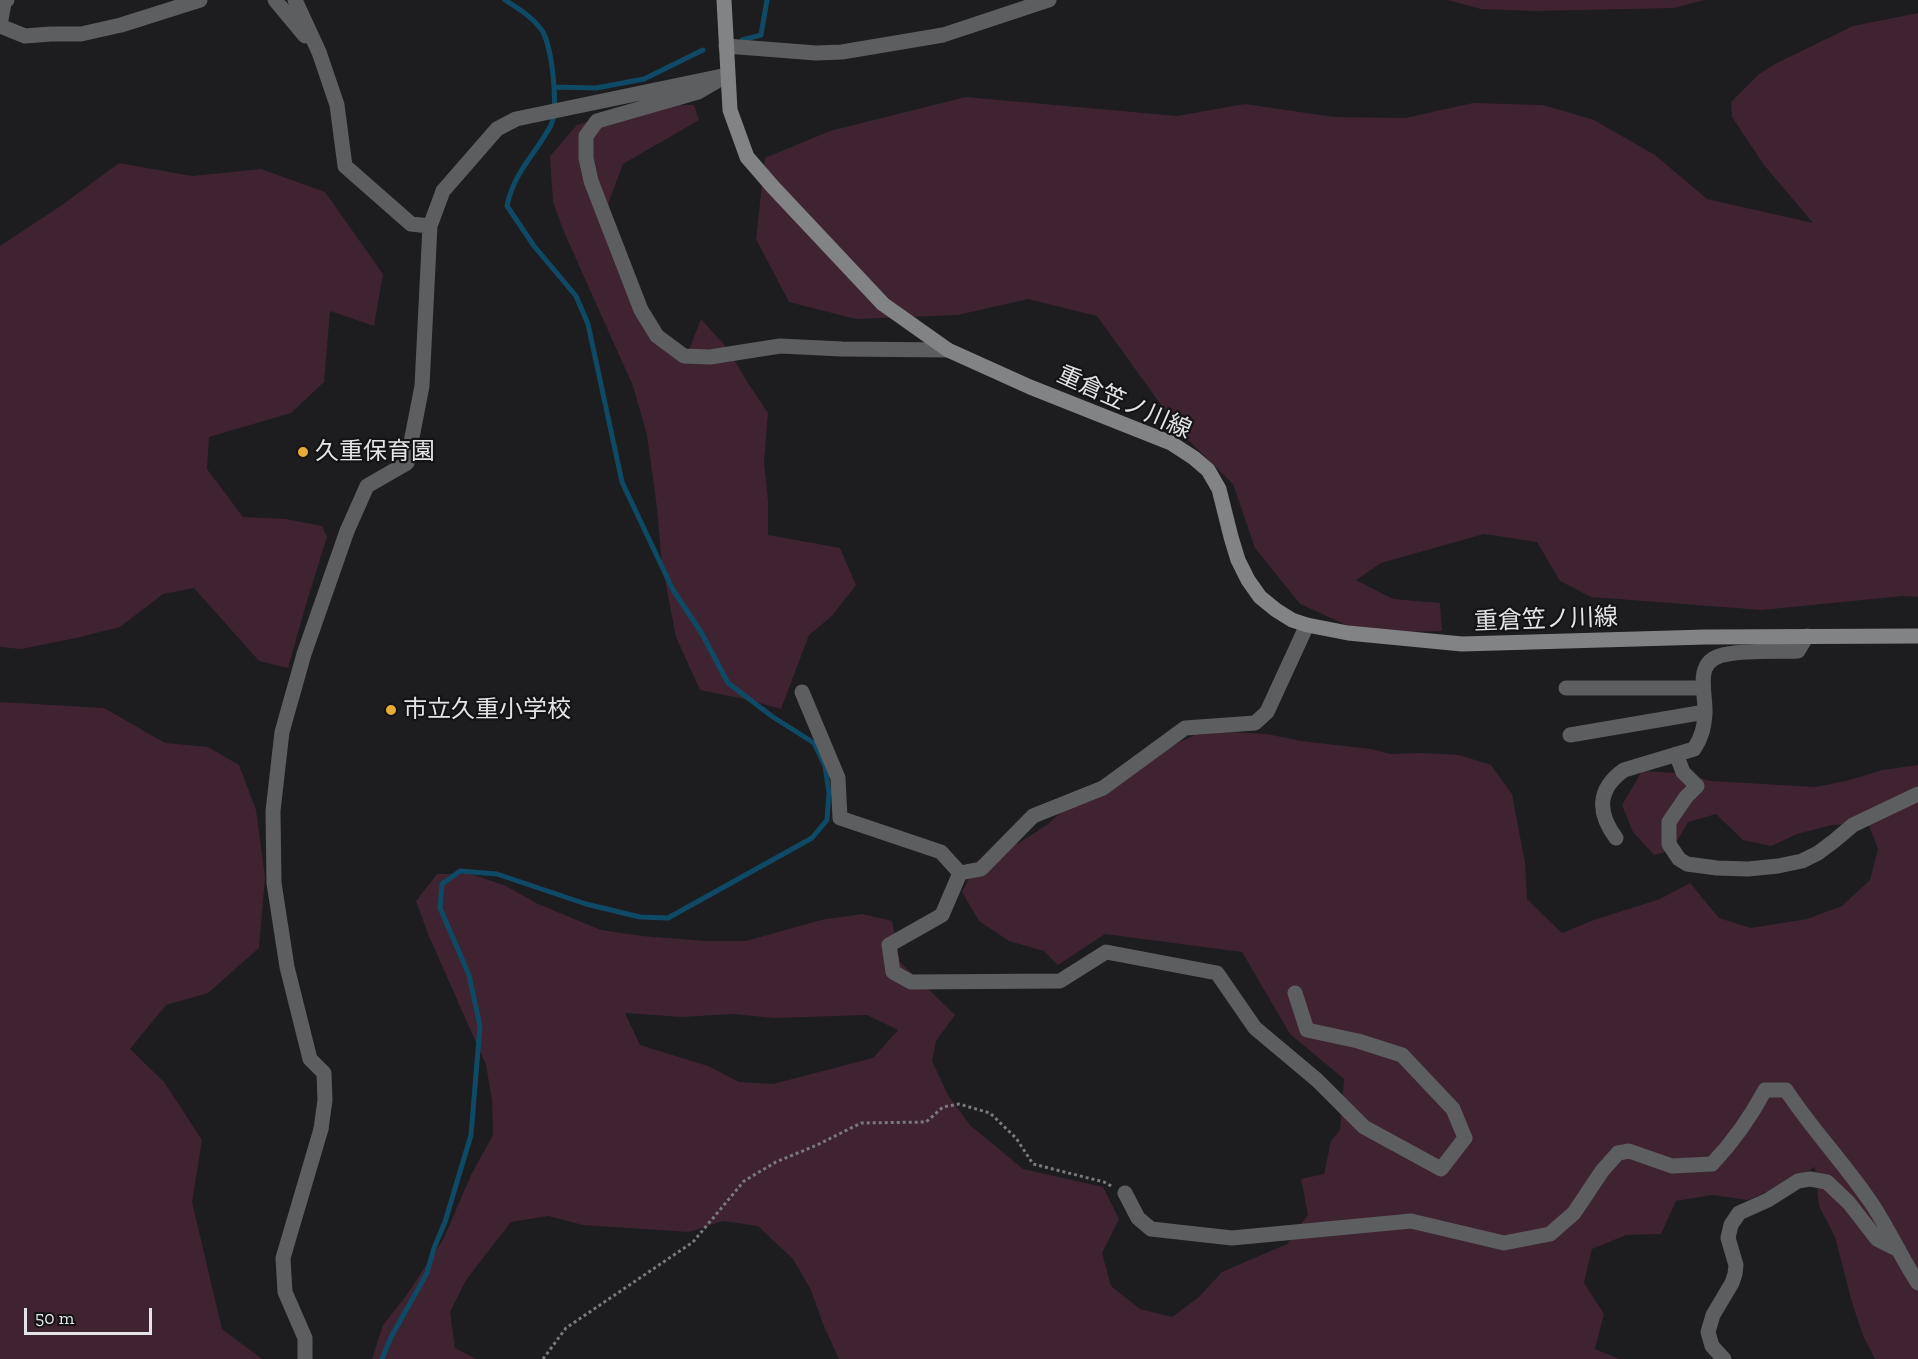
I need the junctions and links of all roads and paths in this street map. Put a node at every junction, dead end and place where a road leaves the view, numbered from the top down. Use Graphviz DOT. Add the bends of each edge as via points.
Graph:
graph roads {
  1 [pos="7,0"];
  2 [pos="200,0"];
  3 [pos="275,0"];
  4 [pos="295,0"];
  5 [pos="724,0"];
  6 [pos="1049,0"];
  7 [pos="0,25"];
  8 [pos="726,46"];
  9 [pos="319,52"];
  10 [pos="727,75"];
  11 [pos="430,226"];
  12 [pos="948,350"];
  13 [pos="1307,626"];
  14 [pos="1807,636"];
  15 [pos="1918,636"];
  16 [pos="1566,688"];
  17 [pos="1703,688"];
  18 [pos="802,692"];
  19 [pos="1705,712"];
  20 [pos="1570,735"];
  21 [pos="1676,754"];
  22 [pos="1918,794"];
  23 [pos="1616,838"];
  24 [pos="960,873"];
  25 [pos="1295,993"];
  26 [pos="1125,1193"];
  27 [pos="1899,1250"];
  28 [pos="1918,1283"];
  29 [pos="305,1359"];
  30 [pos="543,1359"];
  31 [pos="1724,1359"];
  1 -- 7 [label="street"];
  2 -- 7 [label="street" via="81,34 25,36"];
  3 -- 9 [label="street"];
  4 -- 9 [label="street"];
  5 -- 8 [label="main road, 重倉笠ノ川線"];
  6 -- 8 [label="street" via="943,35 842,52"];
  8 -- 10 [label="main road, 重倉笠ノ川線"];
  9 -- 11 [label="street" via="337,105 345,166 411,224"];
  10 -- 11 [label="street" via="516,119 497,129 443,191"];
  10 -- 12 [label="main road, 重倉笠ノ川線" via="730,110 747,157 883,304"];
  10 -- 12 [label="street" via="698,92 597,121 586,136 585,158 591,181 641,310 657,336 684,356 710,357 780,346"];
  11 -- 29 [label="street" via="422,386 407,463 367,486 347,531 304,654 282,732 273,811 274,883 287,967 310,1059 324,1073 321,1129 283,1258 285,1292 304,1338"];
  12 -- 13 [label="main road, 重倉笠ノ川線" via="1172,443 1194,458 1208,470 1219,489 1238,560 1248,580 1276,610"];
  13 -- 14 [label="main road, 重倉笠ノ川線" via="1462,645"];
  13 -- 24 [label="street" via="1267,712 1255,723 1185,728 1103,788 1033,816 981,869"];
  14 -- 15 [label="main road, 重倉笠ノ川線"];
  14 -- 17 [label="street" via="1798,651 1712,658 1705,667"];
  16 -- 17 [label="street"];
  17 -- 19 [label="street"];
  18 -- 24 [label="street" via="838,778 840,818 941,852"];
  19 -- 20 [label="street"];
  19 -- 21 [label="street" via="1701,739 1694,749"];
  21 -- 22 [label="street" via="1683,772 1697,786 1669,822 1669,844 1687,864 1748,869 1802,861 1853,825"];
  21 -- 23 [label="street" via="1624,770 1606,787 1602,802 1605,824"];
  24 -- 25 [label="street" via="942,915 889,945 893,972 911,982 1060,981 1106,952 1216,973 1255,1028 1317,1080 1364,1127 1441,1169 1465,1138 1453,1109 1402,1055 1307,1030"];
  26 -- 27 [label="street" via="1138,1218 1151,1229 1232,1238 1411,1221 1504,1243 1550,1234 1574,1213 1618,1153 1629,1150 1672,1166 1712,1164 1748,1122 1765,1090 1785,1090 1875,1208"];
  26 -- 30 [label="path" via="1104,1182 1034,1164 1016,1138 990,1113 958,1104 943,1107 926,1122 861,1123 744,1181 693,1242 566,1328"];
  27 -- 28 [label="street"];
  27 -- 31 [label="street" via="1877,1239 1827,1182 1798,1180 1768,1200 1738,1213 1728,1238 1735,1274 1708,1332 1712,1346"];
}
